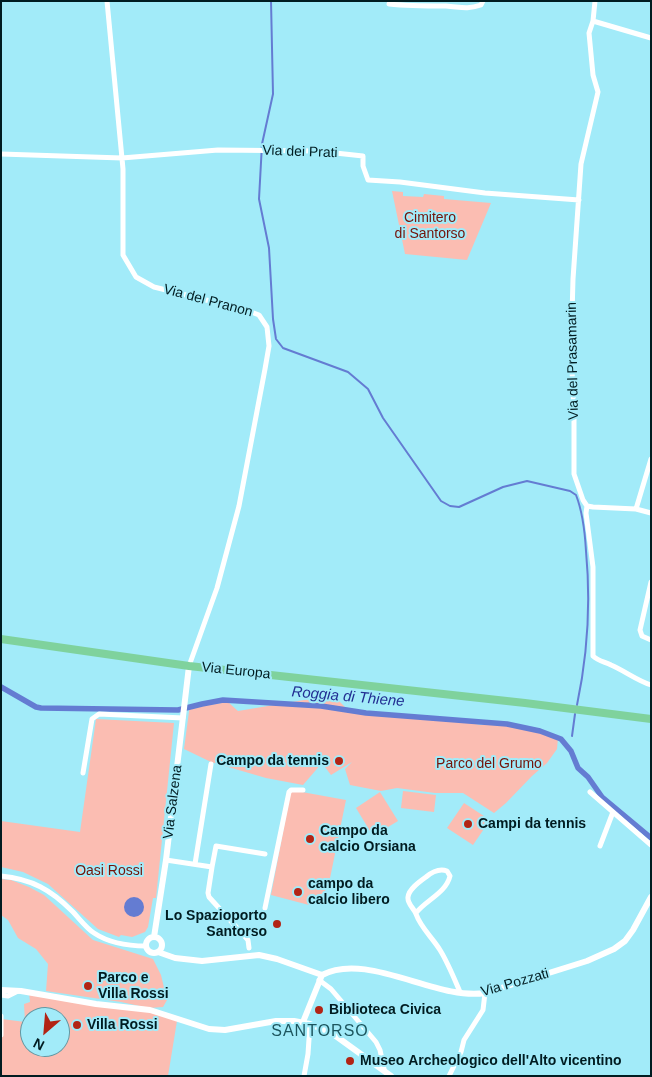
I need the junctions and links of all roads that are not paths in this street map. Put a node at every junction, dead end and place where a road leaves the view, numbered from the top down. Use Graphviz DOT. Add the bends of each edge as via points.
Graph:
graph roads {
  1 [pos="107,1"];
  2 [pos="483,1"];
  3 [pos="595,1"];
  4 [pos="389,4"];
  5 [pos="593,21"];
  6 [pos="651,38"];
  7 [pos="1,154"];
  8 [pos="122,158"];
  9 [pos="579,200"];
  10 [pos="651,459"];
  11 [pos="587,506"];
  12 [pos="636,509"];
  13 [pos="651,512"];
  14 [pos="651,582"];
  15 [pos="1,639"];
  16 [pos="651,640"];
  17 [pos="189,666"];
  18 [pos="651,685"];
  19 [pos="183,716"];
  20 [pos="651,719"];
  21 [pos="211,764"];
  22 [pos="83,773"];
  23 [pos="303,790"];
  24 [pos="590,792"];
  25 [pos="613,812"];
  26 [pos="651,845"];
  27 [pos="600,846"];
  28 [pos="265,854"];
  29 [pos="166,860"];
  30 [pos="195,864"];
  31 [pos="212,867"];
  32 [pos="1,876"];
  33 [pos="651,897"];
  34 [pos="265,908"];
  35 [pos="416,912"];
  36 [pos="154,937"];
  37 [pos="161,944"];
  38 [pos="146,946"];
  39 [pos="249,948"];
  40 [pos="158,952"];
  41 [pos="178,958"];
  42 [pos="320,978"];
  43 [pos="1,990"];
  44 [pos="18,990"];
  45 [pos="460,992"];
  46 [pos="485,993"];
  47 [pos="1,995"];
  48 [pos="1,1016"];
  49 [pos="306,1023"];
  50 [pos="1,1035"];
  51 [pos="385,1072"];
  52 [pos="304,1076"];
  53 [pos="391,1076"];
  54 [pos="449,1076"];
  1 -- 8 [label="street, Via del Pranon"];
  2 -- 4 [label="street" via="469,9"];
  3 -- 5 [label="street, Via del Prasamarin"];
  5 -- 6 [label="street"];
  5 -- 9 [label="street, Via del Prasamarin" via="589,33 598,92 582,164"];
  7 -- 8 [label="street, Via dei Prati"];
  8 -- 9 [label="street, Via dei Prati" via="218,150 317,151 363,156 368,180"];
  8 -- 17 [label="street, Via del Pranon" via="123,254 136,277 154,286 246,310 259,315 267,327 266,369 239,506 217,588"];
  9 -- 11 [label="street, Via del Prasamarin" via="572,279 574,474"];
  10 -- 12 [label="street"];
  11 -- 12 [label="street"];
  11 -- 18 [label="street, Via del Prasamarin" via="593,567 594,656"];
  12 -- 13 [label="street"];
  14 -- 16 [label="street" via="640,630 642,636"];
  15 -- 17 [label="main road, Via Europa"];
  17 -- 19 [label="street, Via Salzena"];
  17 -- 20 [label="main road, Via Europa"];
  19 -- 22 [label="street" via="99,714 92,719"];
  19 -- 29 [label="street, Via Salzena"];
  21 -- 30 [label="street"];
  23 -- 34 [label="street" via="289,792"];
  24 -- 25 [label="street"];
  25 -- 26 [label="street"];
  25 -- 27 [label="street"];
  28 -- 31 [label="street" via="216,846"];
  29 -- 30 [label="street"];
  29 -- 36 [label="street, Via Salzena"];
  30 -- 31 [label="street"];
  31 -- 39 [label="street" via="209,897 248,940"];
  32 -- 38 [label="street" via="23,878 40,886 60,899 93,933 134,946"];
  33 -- 46 [label="street, Via Pozzati" via="633,930 614,949"];
  35 -- 35 [label="street" via="446,886 450,876 447,871 433,872 410,891 408,902"];
  35 -- 45 [label="street" via="418,922 444,957"];
  36 -- 37 [label="street"];
  36 -- 38 [label="street"];
  37 -- 40 [label="street"];
  37 -- 41 [label="street"];
  38 -- 40 [label="street" via="150,952"];
  40 -- 41 [label="street"];
  41 -- 42 [label="street" via="202,961 259,955 277,959"];
  42 -- 45 [label="street, Via Pozzati" via="331,970 371,971"];
  42 -- 49 [label="street"];
  42 -- 51 [label="street" via="376,1042"];
  43 -- 44 [label="street"];
  44 -- 47 [label="street" via="8,996"];
  44 -- 49 [label="street" via="150,1010 209,1029 225,1030 276,1022"];
  45 -- 46 [label="street, Via Pozzati"];
  46 -- 54 [label="street" via="483,1010 464,1040"];
  48 -- 50 [label="street"];
  49 -- 51 [label="street" via="333,1034"];
  49 -- 52 [label="street" via="308,1054"];
  51 -- 53 [label="street"];
}
